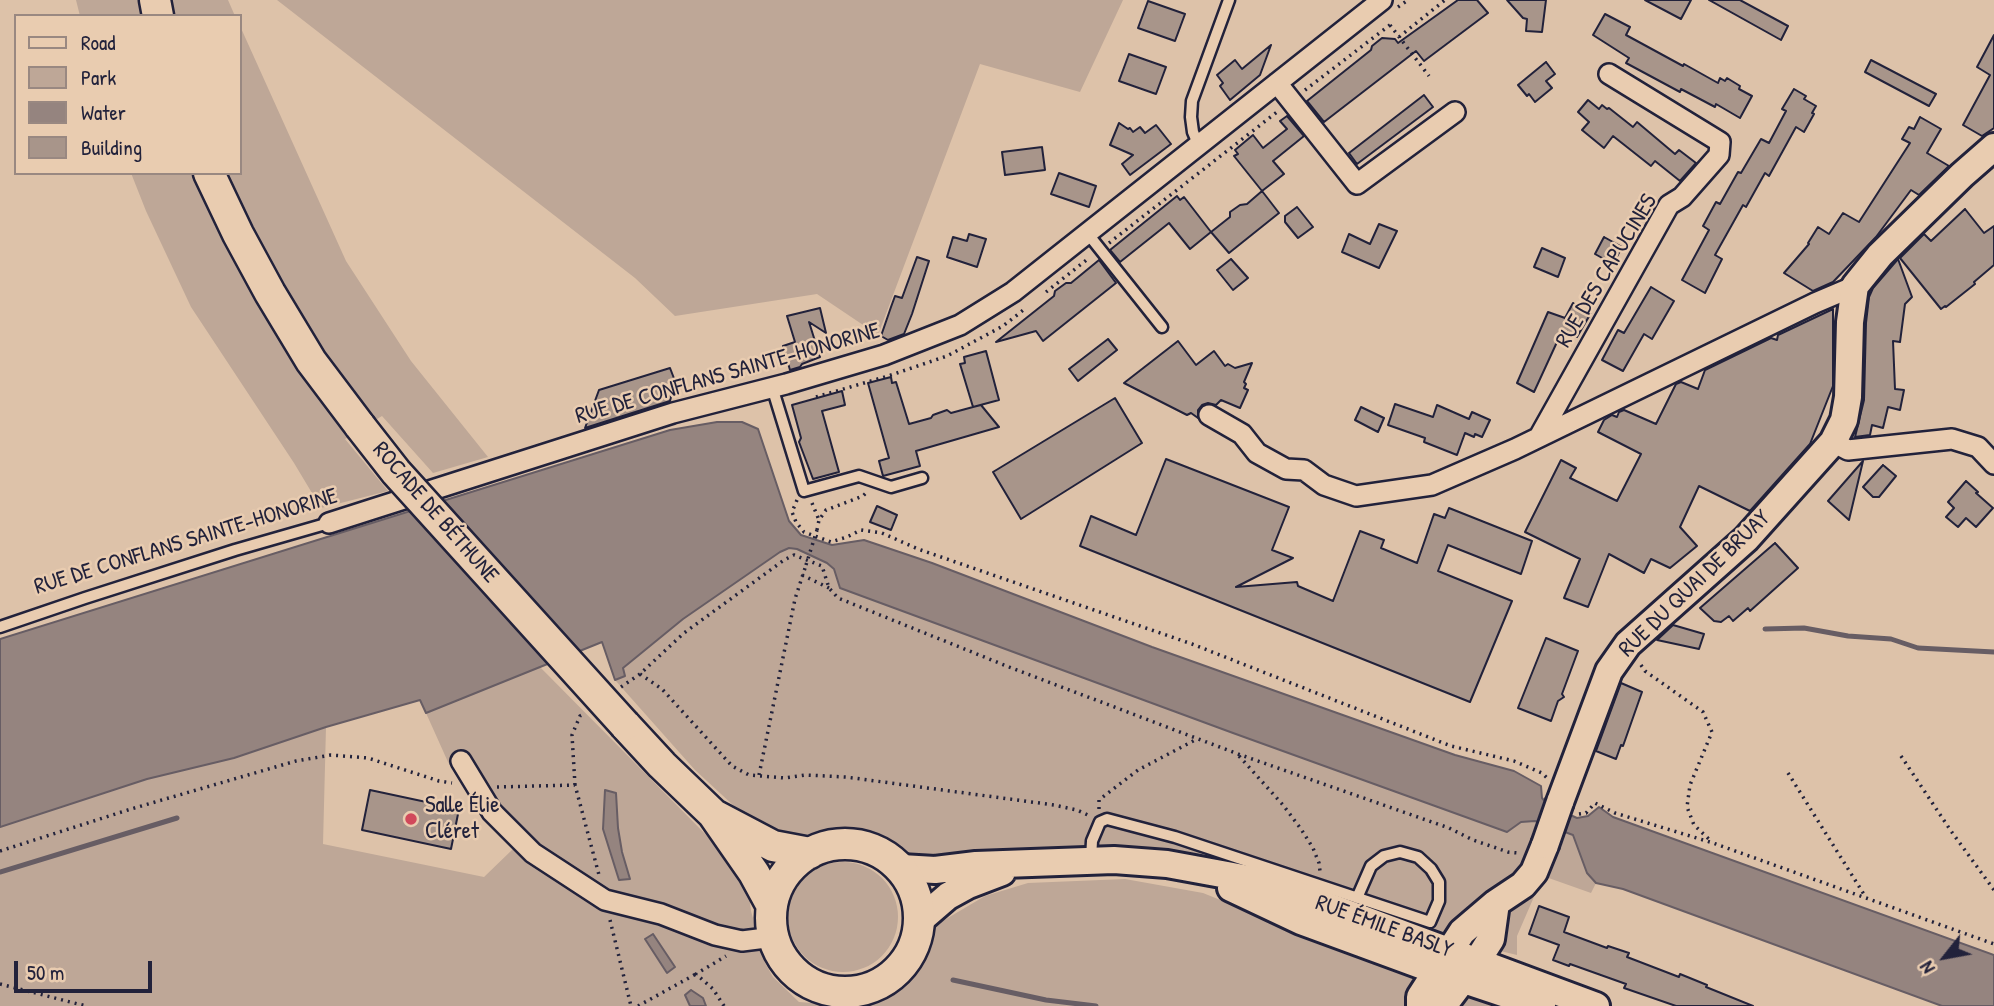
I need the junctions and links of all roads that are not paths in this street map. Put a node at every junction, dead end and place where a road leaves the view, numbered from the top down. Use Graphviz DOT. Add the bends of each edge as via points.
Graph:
graph roads {
  1 [pos="1229,0"];
  2 [pos="1377,3"];
  3 [pos="1609,74"];
  4 [pos="1277,83"];
  5 [pos="1455,112"];
  6 [pos="1199,146"];
  7 [pos="1994,147"];
  8 [pos="210,175"];
  9 [pos="1088,234"];
  10 [pos="1855,286"];
  11 [pos="1162,327"];
  12 [pos="772,387"];
  13 [pos="1209,415"];
  14 [pos="1539,437"];
  15 [pos="1833,442"];
  16 [pos="1994,464"];
  17 [pos="922,478"];
  18 [pos="329,523"];
  19 [pos="0,627"];
  20 [pos="461,761"];
  21 [pos="713,814"];
  22 [pos="810,853"];
  23 [pos="1091,860"];
  24 [pos="1023,864"];
  25 [pos="1167,864"];
  26 [pos="901,868"];
  27 [pos="1357,898"];
  28 [pos="772,906"];
  29 [pos="919,920"];
  30 [pos="774,937"];
  31 [pos="1457,966"];
  32 [pos="810,994"];
  33 [pos="1539,995"];
  34 [pos="856,998"];
  35 [pos="1420,1006"];
  36 [pos="1443,1006"];
  37 [pos="1596,1006"];
  1 -- 6 [label="lane" via="1192,101 1193,132"];
  2 -- 4 [label="street, RUE DE CONFLANS SAINTE-HONORINE"];
  3 -- 14 [label="street, RUE DES CAPUCINES" via="1720,142 1719,155 1682,197 1668,205"];
  4 -- 5 [label="street" via="1357,184"];
  4 -- 6 [label="street, RUE DE CONFLANS SAINTE-HONORINE"];
  6 -- 9 [label="street, RUE DE CONFLANS SAINTE-HONORINE"];
  7 -- 10 [label="street" via="1880,255"];
  8 -- 21 [label="main road, ROCADE DE BÉTHUNE, bridge" via="270,293 311,361 396,472 662,765"];
  9 -- 11 [label="lane"];
  9 -- 12 [label="street, RUE DE CONFLANS SAINTE-HONORINE" via="1013,292 960,325 894,352"];
  10 -- 14 [label="street"];
  10 -- 15 [label="street, RUE DU QUAI DE BRUAY" via="1848,397"];
  12 -- 17 [label="lane" via="804,491 859,476 891,487"];
  12 -- 18 [label="street, RUE DE CONFLANS SAINTE-HONORINE" via="673,413"];
  13 -- 14 [label="street" via="1242,434 1257,453 1286,469 1304,470 1324,485 1356,496 1432,485"];
  15 -- 16 [label="street" via="1849,450 1952,439 1978,447"];
  15 -- 31 [label="street, RUE DU QUAI DE BRUAY, bridge" via="1746,539 1628,644 1609,671 1534,872 1496,903 1491,939"];
  18 -- 19 [label="lane, RUE DE CONFLANS SAINTE-HONORINE"];
  20 -- 30 [label="street" via="492,812 533,853 605,900 742,941"];
  21 -- 22 [label="main road, ROCADE DE BÉTHUNE" via="773,846"];
  21 -- 28 [label="main road, ROCADE DE BÉTHUNE"];
  22 -- 26 [label="main road" via="828,845 868,847"];
  22 -- 28 [label="main road" via="792,866"];
  23 -- 24 [label="street, RUE ÉMILE BASLY"];
  23 -- 25 [label="street, RUE ÉMILE BASLY"];
  23 -- 27 [label="lane" via="1092,841 1100,822 1107,819"];
  24 -- 26 [label="street, RUE ÉMILE BASLY"];
  24 -- 29 [label="street" via="968,885"];
  25 -- 31 [label="street, RUE ÉMILE BASLY" via="1301,921 1369,934"];
  25 -- 31 [label="street, RUE ÉMILE BASLY" via="1287,891"];
  26 -- 29 [label="main road" via="918,902"];
  27 -- 27 [label="lane" via="1430,922 1439,901 1439,882 1418,857 1400,852 1371,866"];
  28 -- 30 [label="main road"];
  29 -- 34 [label="main road" via="908,958 895,973"];
  30 -- 32 [label="main road"];
  31 -- 33 [label="street"];
  31 -- 35 [label="street" via="1420,997"];
  31 -- 36 [label="street"];
  32 -- 34 [label="main road" via="825,989"];
  33 -- 37 [label="street"];
}
